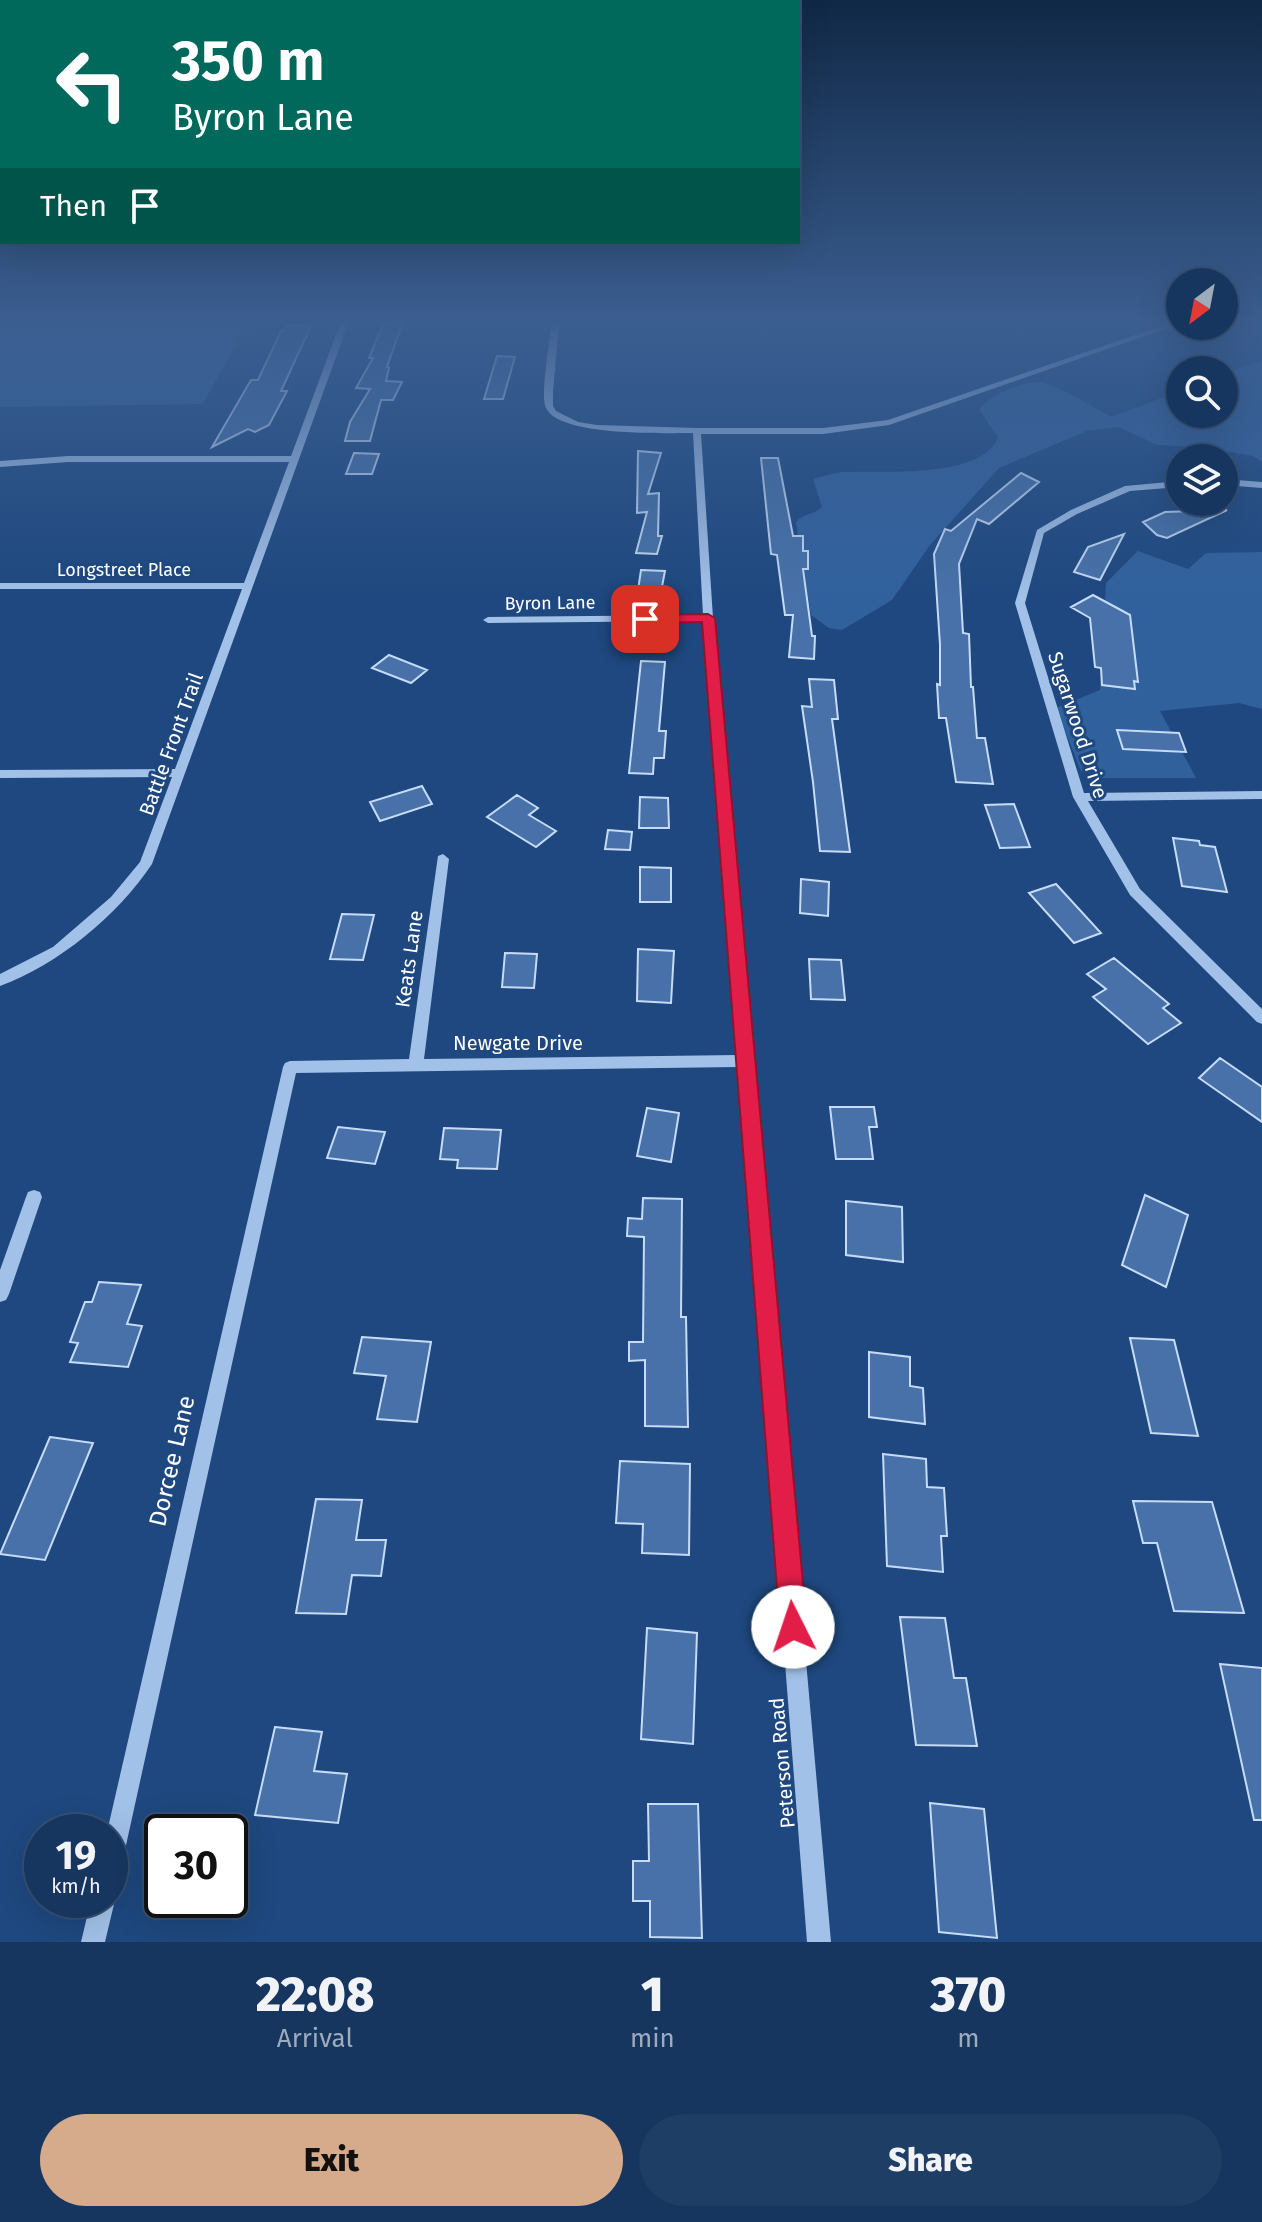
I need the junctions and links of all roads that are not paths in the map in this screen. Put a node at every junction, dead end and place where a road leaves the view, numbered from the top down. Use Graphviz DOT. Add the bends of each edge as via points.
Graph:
graph roads {
  1 [pos="310,415"];
  2 [pos="556,415"];
  3 [pos="911,415"];
  4 [pos="697,431"];
  5 [pos="294,459"];
  6 [pos="0,464"];
  7 [pos="1238,483"];
  8 [pos="1166,485"];
  9 [pos="1262,485"];
  10 [pos="0,586"];
  11 [pos="247,586"];
  12 [pos="708,618"];
  13 [pos="488,620"];
  14 [pos="180,773"];
  15 [pos="0,774"];
  16 [pos="1262,795"];
  17 [pos="1079,797"];
  18 [pos="443,859"];
  19 [pos="0,980"];
  20 [pos="1262,1018"];
  21 [pos="747,1061"];
  22 [pos="416,1064"];
  23 [pos="290,1067"];
  24 [pos="34,1197"];
  25 [pos="0,1294"];
  26 [pos="122,1814"];
  27 [pos="99,1918"];
  28 [pos="93,1942"];
  29 [pos="819,1942"];
  1 -- 5 [label="street, Battle Front Trail"];
  2 -- 4 [label="street" via="597,428"];
  3 -- 4 [label="street" via="823,431"];
  4 -- 12 [label="street, Peterson Road"];
  5 -- 6 [label="street"];
  5 -- 11 [label="street, Battle Front Trail"];
  7 -- 9 [label="street"];
  8 -- 17 [label="street, Sugarwood Drive" via="1128,488 1040,532 1020,603"];
  10 -- 11 [label="street, Longstreet Place"];
  11 -- 14 [label="street, Battle Front Trail"];
  12 -- 13 [label="street, Byron Lane"];
  12 -- 21 [label="street, Peterson Road"];
  14 -- 15 [label="street"];
  14 -- 19 [label="street, Battle Front Trail" via="146,864 116,900 58,951"];
  16 -- 17 [label="street"];
  17 -- 20 [label="street, Sugarwood Drive" via="1135,892"];
  18 -- 22 [label="street, Keats Lane"];
  21 -- 22 [label="street, Newgate Drive"];
  21 -- 29 [label="street, Peterson Road"];
  22 -- 23 [label="street, Newgate Drive"];
  23 -- 26 [label="street, Dorcee Lane"];
  24 -- 25 [label="street"];
  27 -- 28 [label="street"];
}
